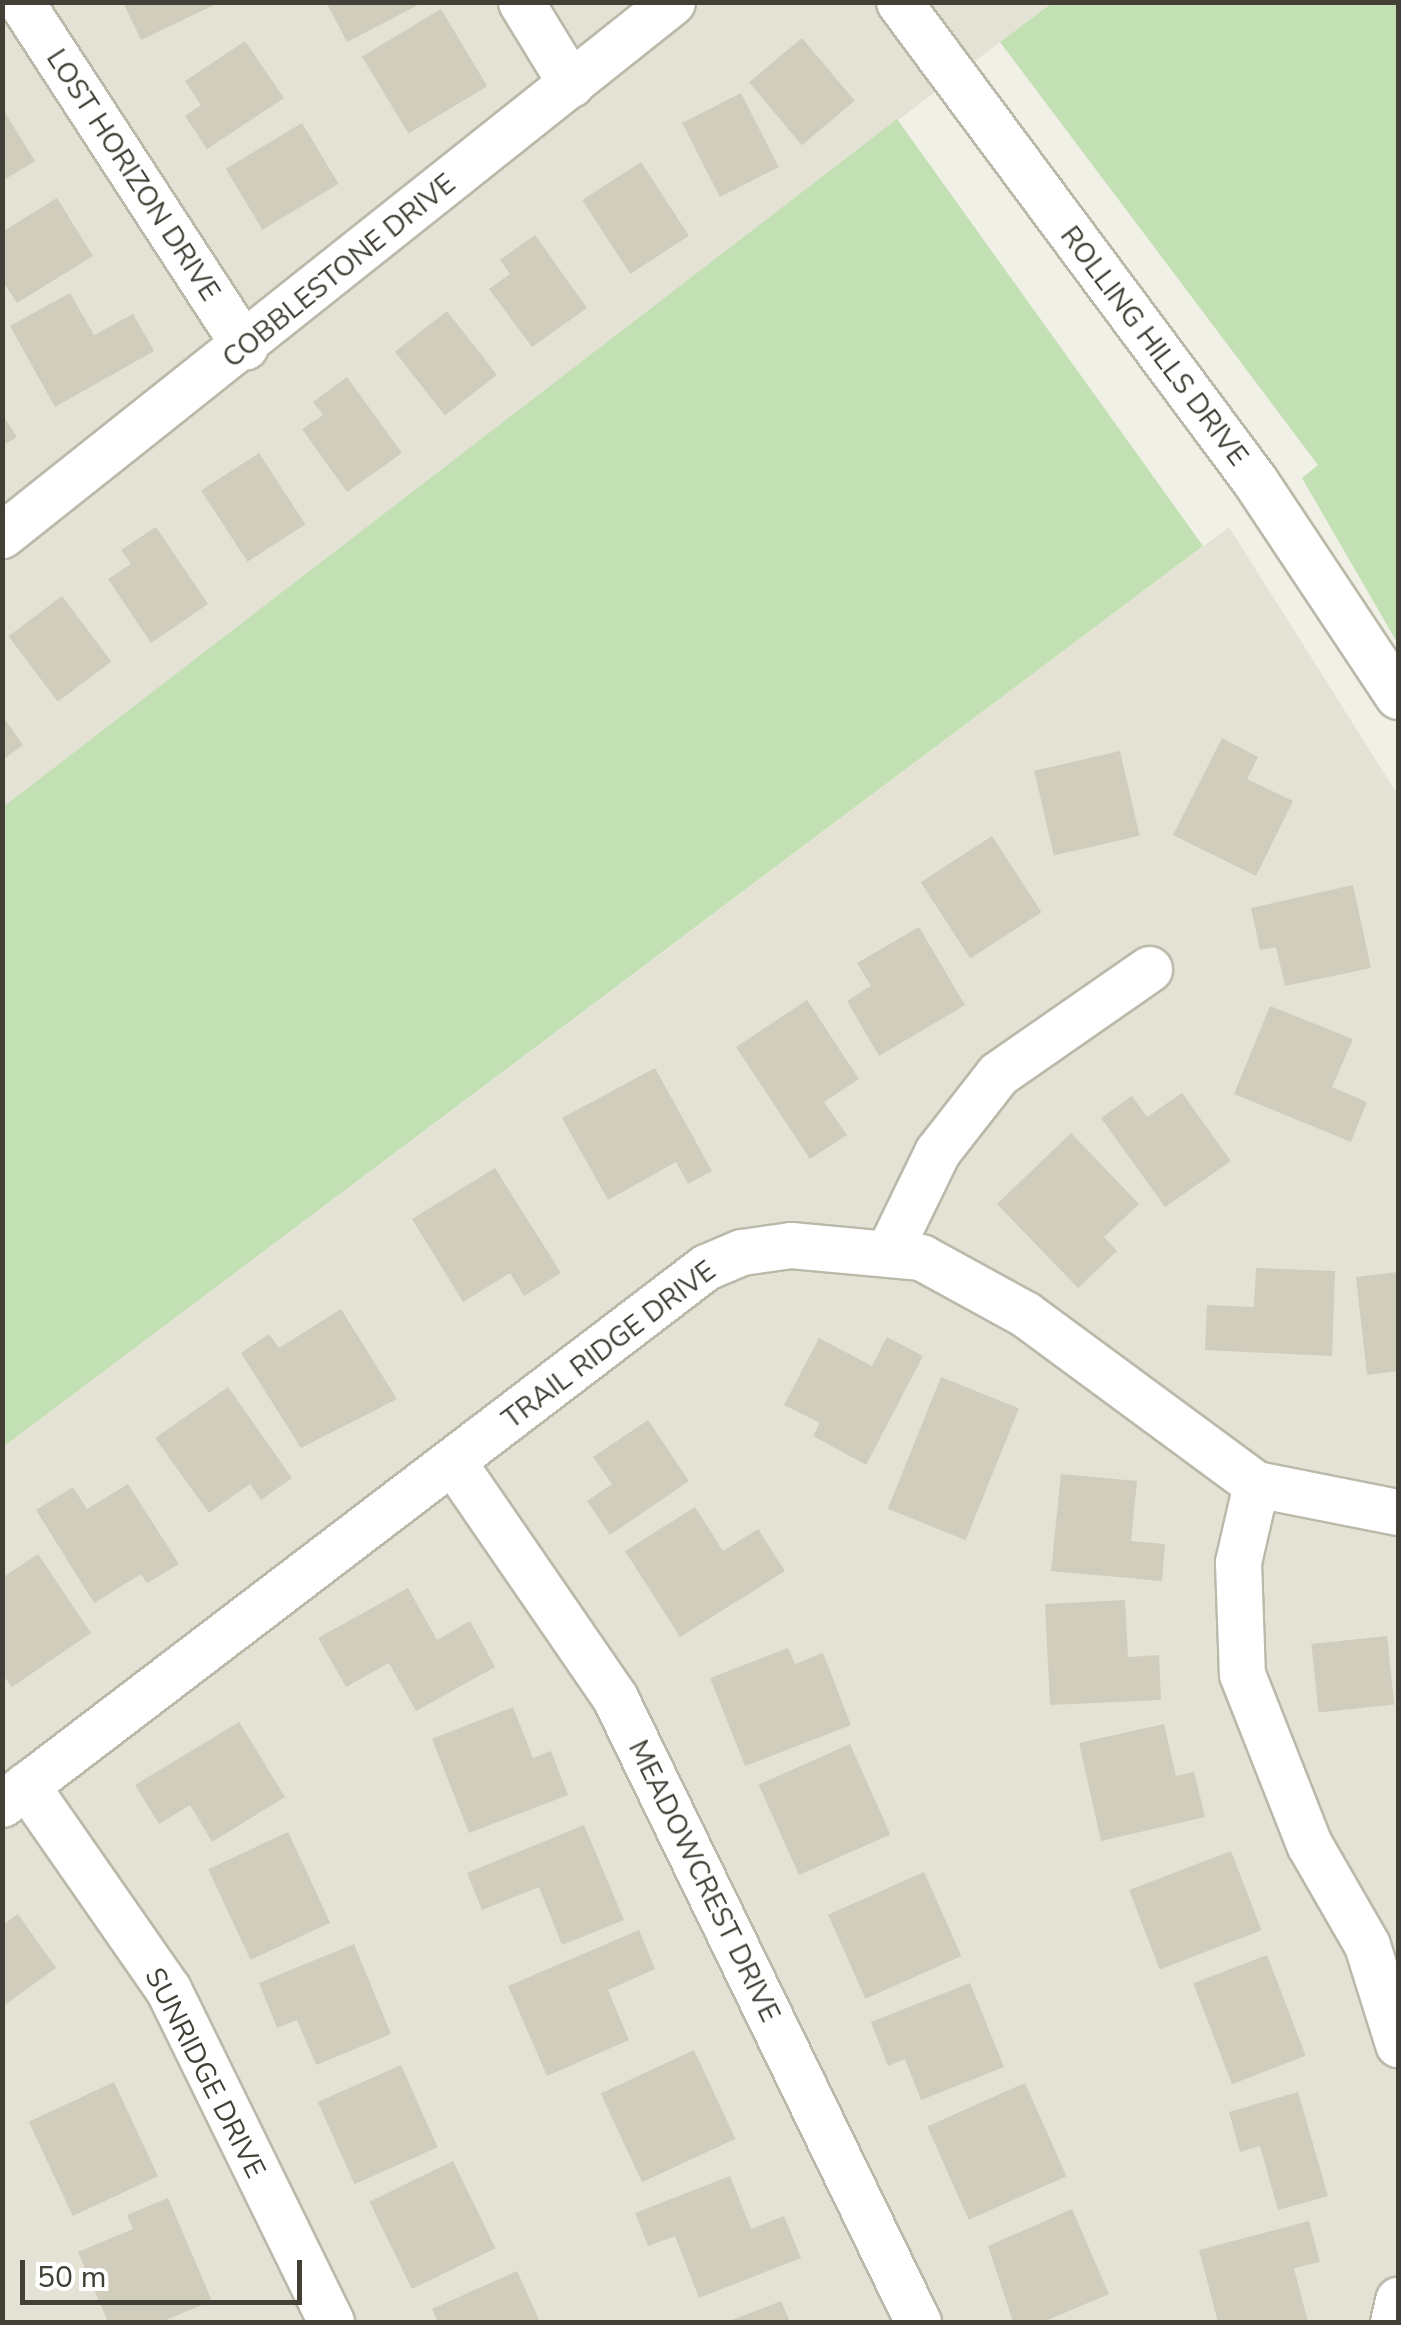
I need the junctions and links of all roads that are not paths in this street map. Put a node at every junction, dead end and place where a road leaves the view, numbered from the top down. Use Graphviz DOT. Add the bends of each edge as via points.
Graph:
graph roads {
  1 [pos="22,2"];
  2 [pos="521,2"];
  3 [pos="672,2"];
  4 [pos="899,2"];
  5 [pos="571,84"];
  6 [pos="245,347"];
  7 [pos="2,535"];
  8 [pos="1396,688"];
  9 [pos="1149,968"];
  10 [pos="890,1248"];
  11 [pos="453,1462"];
  12 [pos="1256,1484"];
  13 [pos="1395,1508"];
  14 [pos="14,1795"];
  15 [pos="1398,2044"];
  16 [pos="1398,2300"];
  17 [pos="331,2322"];
  18 [pos="918,2322"];
  19 [pos="1393,2322"];
  1 -- 6 [label="street, LOST HORIZON DRIVE"];
  2 -- 5 [label="street"];
  3 -- 5 [label="street, COBBLESTONE DRIVE"];
  4 -- 8 [label="street, ROLLING HILLS DRIVE" via="1275,510"];
  5 -- 6 [label="street, COBBLESTONE DRIVE"];
  6 -- 7 [label="street, COBBLESTONE DRIVE"];
  9 -- 10 [label="street" via="998,1074 938,1152"];
  10 -- 11 [label="street, TRAIL RIDGE DRIVE" via="791,1244 706,1267"];
  10 -- 12 [label="street, TRAIL RIDGE DRIVE" via="973,1282 1024,1314"];
  11 -- 14 [label="street, TRAIL RIDGE DRIVE"];
  11 -- 18 [label="street, MEADOWCREST DRIVE" via="615,1698"];
  12 -- 13 [label="street, TRAIL RIDGE DRIVE"];
  12 -- 15 [label="street" via="1238,1562 1242,1674 1310,1844 1367,1944"];
  14 -- 17 [label="street, SUNRIDGE DRIVE" via="168,1989"];
  16 -- 19 [label="street"];
}
